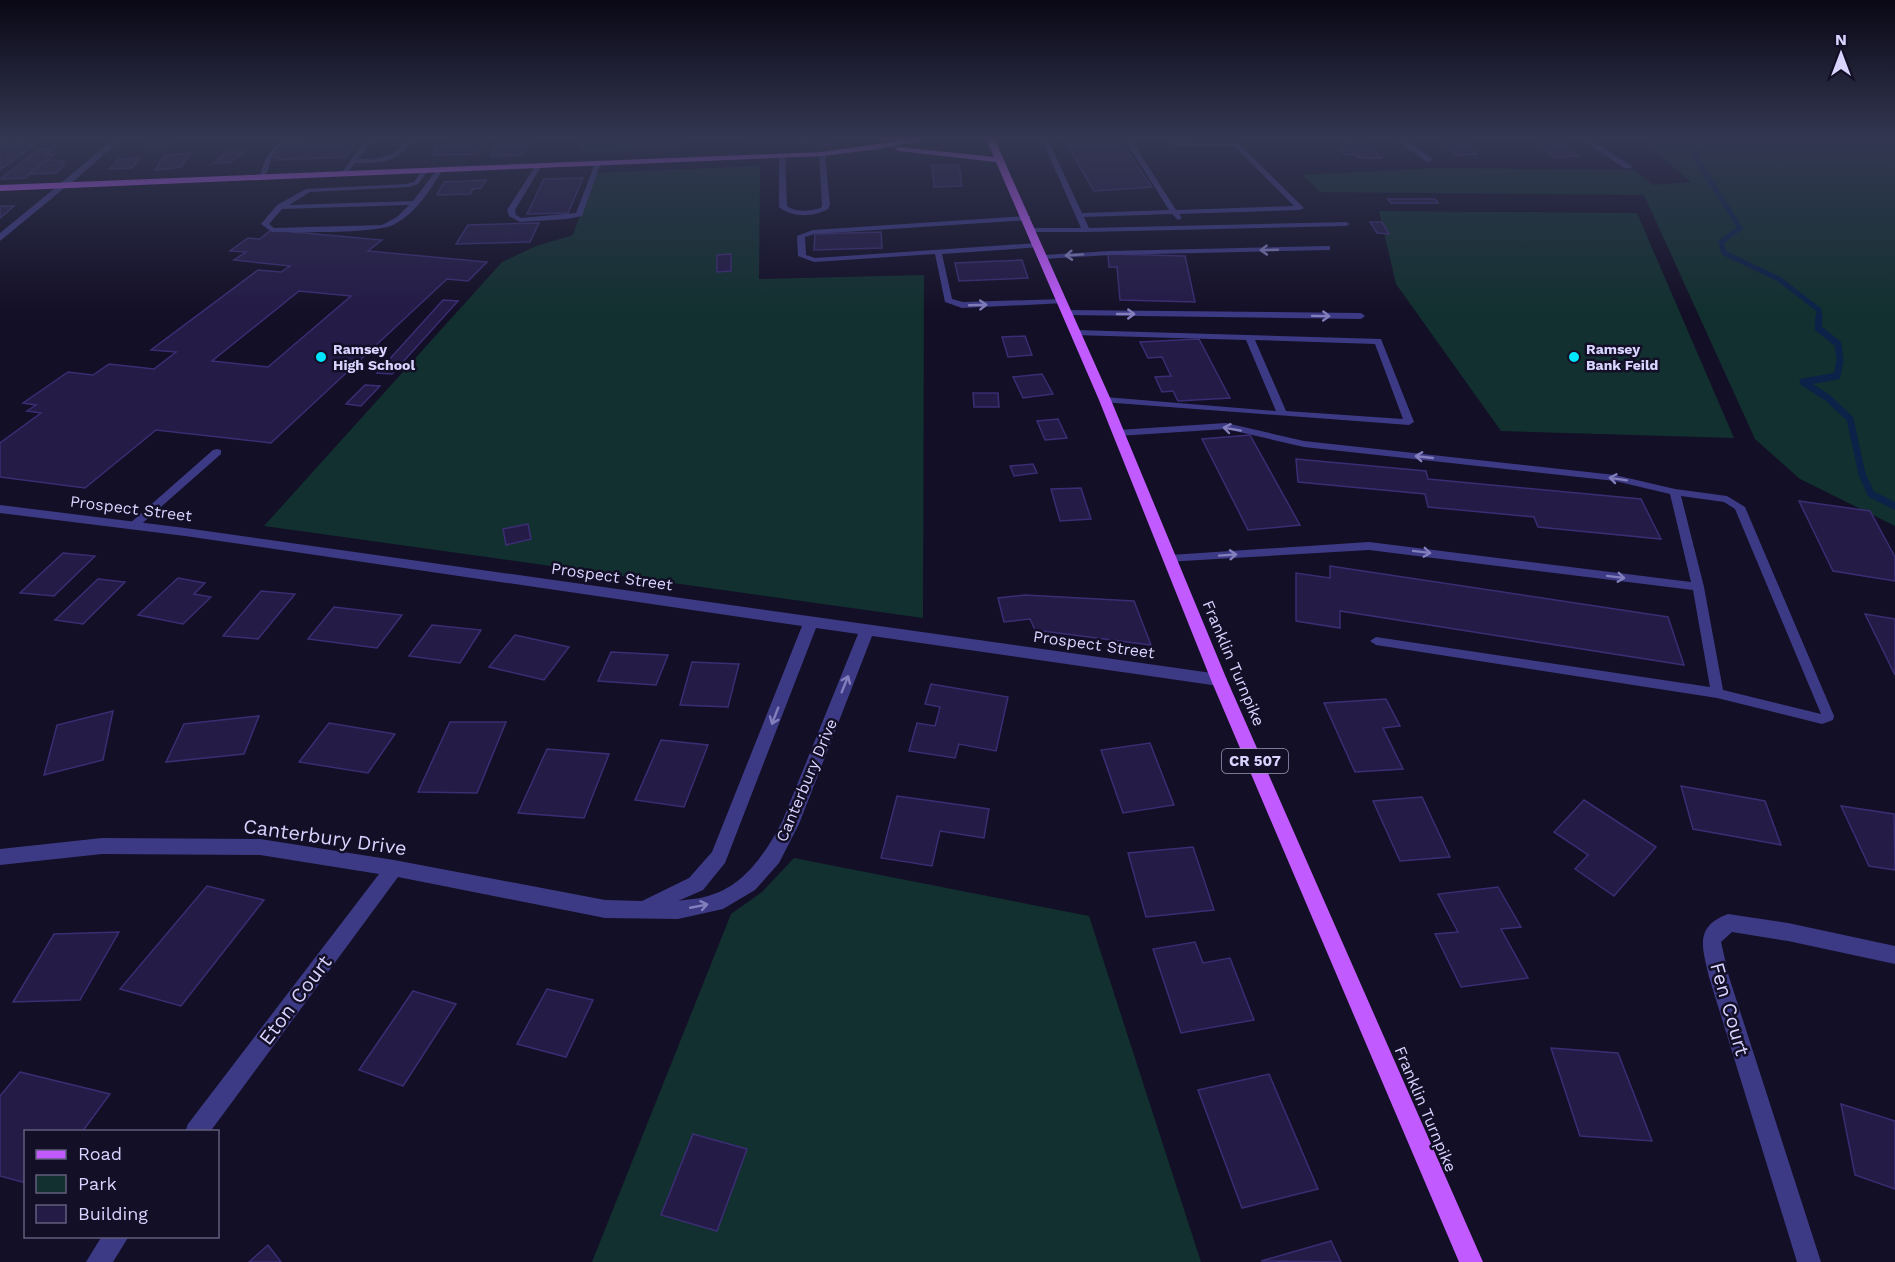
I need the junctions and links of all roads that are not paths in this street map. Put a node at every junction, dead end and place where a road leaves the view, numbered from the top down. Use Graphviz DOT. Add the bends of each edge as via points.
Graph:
graph roads {
  1 [pos="50,197"];
  2 [pos="297,197"];
  3 [pos="420,197"];
  4 [pos="519,197"];
  5 [pos="585,197"];
  6 [pos="783,197"];
  7 [pos="825,197"];
  8 [pos="1016,197"];
  9 [pos="1071,197"];
  10 [pos="1164,197"];
  11 [pos="1289,197"];
  12 [pos="412,203"];
  13 [pos="280,207"];
  14 [pos="1174,212"];
  15 [pos="1079,214"];
  16 [pos="1027,218"];
  17 [pos="1346,224"];
  18 [pos="1185,227"];
  19 [pos="1032,230"];
  20 [pos="1086,230"];
  21 [pos="0,238"];
  22 [pos="1327,248"];
  23 [pos="1041,251"];
  24 [pos="938,252"];
  25 [pos="1065,307"];
  26 [pos="1361,316"];
  27 [pos="1076,333"];
  28 [pos="1249,337"];
  29 [pos="1105,400"];
  30 [pos="1282,414"];
  31 [pos="1118,433"];
  32 [pos="217,452"];
  33 [pos="1675,492"];
  34 [pos="0,509"];
  35 [pos="133,526"];
  36 [pos="1170,559"];
  37 [pos="1698,587"];
  38 [pos="810,622"];
  39 [pos="867,630"];
  40 [pos="1376,641"];
  41 [pos="1220,680"];
  42 [pos="1718,693"];
  43 [pos="0,857"];
  44 [pos="394,868"];
  45 [pos="641,910"];
  46 [pos="1895,955"];
  47 [pos="197,1130"];
  48 [pos="116,1238"];
  49 [pos="98,1262"];
  50 [pos="1471,1262"];
  51 [pos="1809,1262"];
  1 -- 21 [label="street"];
  2 -- 13 [label="lane"];
  3 -- 12 [label="lane"];
  4 -- 5 [label="lane" via="511,210 520,220 579,214"];
  6 -- 7 [label="lane" via="787,210 806,213 824,209"];
  8 -- 16 [label="main road, Franklin Turnpike / CR 507"];
  9 -- 15 [label="lane"];
  10 -- 14 [label="lane"];
  11 -- 14 [label="lane" via="1300,208"];
  12 -- 13 [label="lane"];
  12 -- 13 [label="lane" via="399,220 383,227 272,230 265,224"];
  14 -- 15 [label="lane"];
  14 -- 18 [label="lane"];
  15 -- 20 [label="lane"];
  16 -- 19 [label="main road, Franklin Turnpike / CR 507"];
  16 -- 24 [label="lane" via="813,232 801,236 802,256 814,260"];
  17 -- 18 [label="lane"];
  18 -- 20 [label="lane"];
  19 -- 20 [label="lane"];
  19 -- 23 [label="main road, Franklin Turnpike / CR 507"];
  22 -- 23 [label="lane, one-way"];
  23 -- 24 [label="lane"];
  23 -- 25 [label="main road, Franklin Turnpike / CR 507"];
  24 -- 25 [label="lane, one-way" via="948,300 962,305"];
  25 -- 26 [label="lane, one-way"];
  25 -- 27 [label="main road, Franklin Turnpike / CR 507"];
  27 -- 28 [label="lane"];
  27 -- 29 [label="main road, Franklin Turnpike / CR 507"];
  28 -- 30 [label="lane"];
  28 -- 30 [label="lane" via="1378,341 1409,422"];
  29 -- 30 [label="lane"];
  29 -- 31 [label="main road, Franklin Turnpike / CR 507"];
  33 -- 31 [label="lane, one-way" via="1615,478 1304,444 1226,426"];
  31 -- 36 [label="main road, Franklin Turnpike / CR 507"];
  32 -- 35 [label="lane"];
  33 -- 37 [label="lane"];
  33 -- 42 [label="lane" via="1727,499 1740,507 1828,716 1821,719"];
  34 -- 35 [label="street, Prospect Street"];
  35 -- 38 [label="street, Prospect Street"];
  36 -- 37 [label="lane, one-way" via="1369,546"];
  36 -- 41 [label="main road, Franklin Turnpike / CR 507"];
  37 -- 42 [label="lane"];
  38 -- 39 [label="street, Prospect Street"];
  38 -- 45 [label="street, Canterbury Drive, one-way" via="719,857 696,884"];
  39 -- 41 [label="street, Prospect Street"];
  45 -- 39 [label="street, Canterbury Drive, one-way" via="678,910 716,903 748,884 773,857 790,824"];
  40 -- 42 [label="lane"];
  41 -- 50 [label="main road, Franklin Turnpike / CR 507"];
  43 -- 44 [label="street, Canterbury Drive" via="102,846 260,847"];
  44 -- 45 [label="street, Canterbury Drive" via="605,909"];
  44 -- 47 [label="street, Eton Court"];
  46 -- 51 [label="street, Fen Court" via="1788,932 1728,924 1712,939 1719,977"];
  48 -- 49 [label="street"];
}
